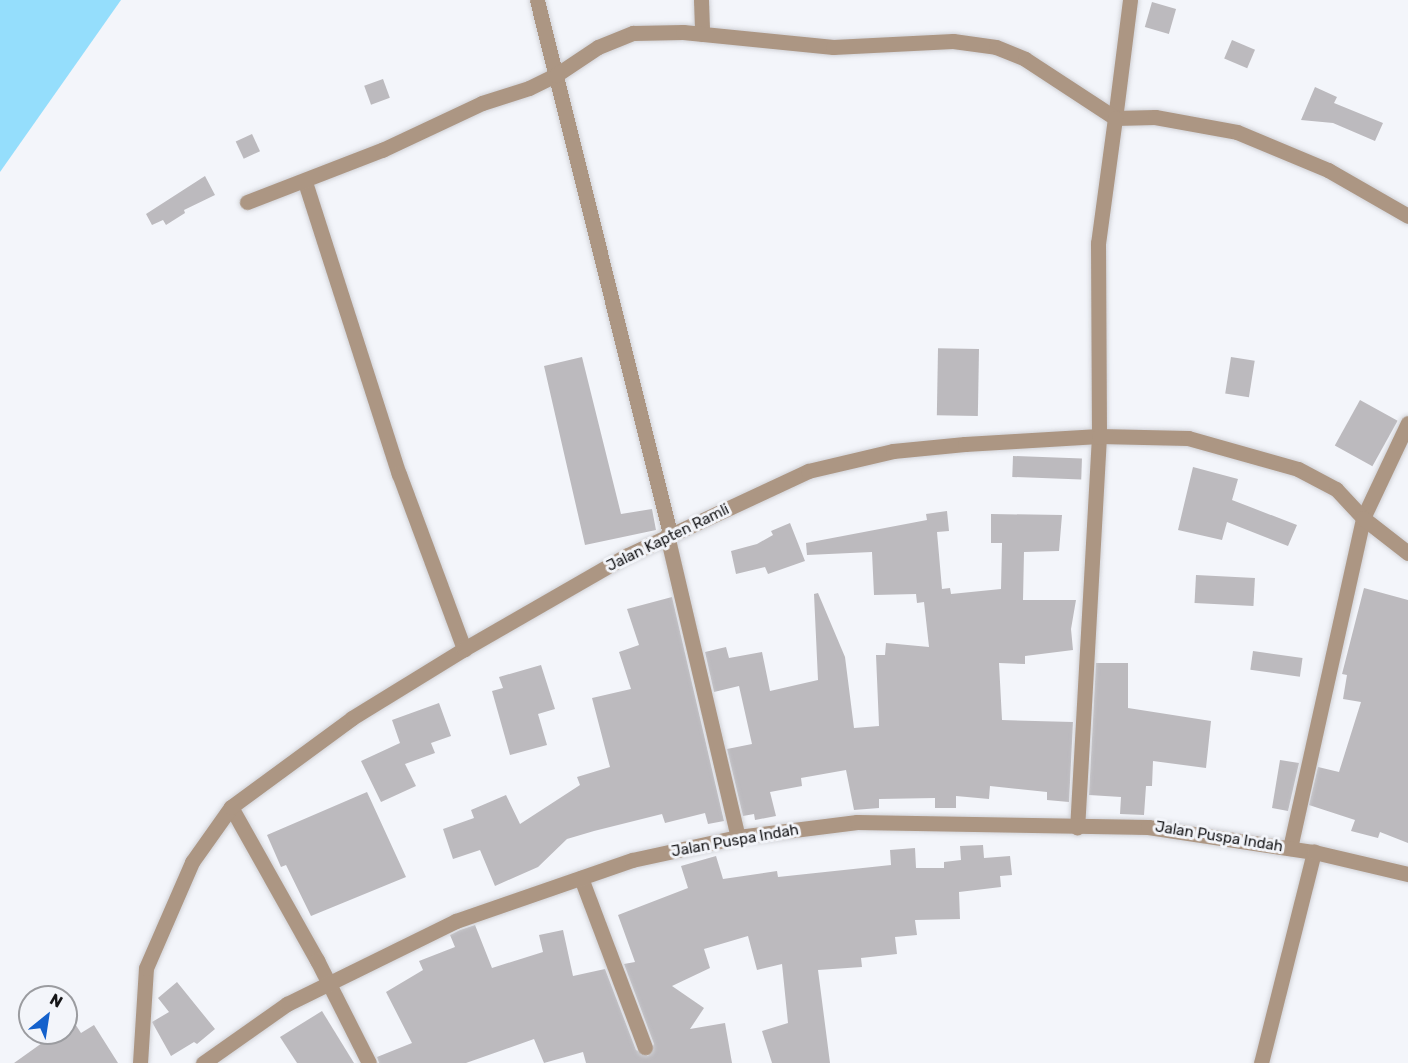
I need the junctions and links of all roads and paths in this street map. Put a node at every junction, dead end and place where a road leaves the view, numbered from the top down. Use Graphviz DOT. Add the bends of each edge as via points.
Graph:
graph roads {
  1 [pos="537,0"];
  2 [pos="701,0"];
  3 [pos="1130,0"];
  4 [pos="702,34"];
  5 [pos="556,75"];
  6 [pos="1115,118"];
  7 [pos="305,182"];
  8 [pos="248,202"];
  9 [pos="1408,216"];
  10 [pos="1408,423"];
  11 [pos="1099,436"];
  12 [pos="1363,518"];
  13 [pos="669,535"];
  14 [pos="1408,553"];
  15 [pos="464,649"];
  16 [pos="231,807"];
  17 [pos="1077,826"];
  18 [pos="738,837"];
  19 [pos="1290,848"];
  20 [pos="1314,852"];
  21 [pos="1408,874"];
  22 [pos="581,878"];
  23 [pos="327,983"];
  24 [pos="645,1047"];
  25 [pos="140,1063"];
  26 [pos="203,1063"];
  27 [pos="369,1063"];
  28 [pos="1261,1063"];
  1 -- 5 [label="street"];
  2 -- 4 [label="street"];
  3 -- 6 [label="street"];
  4 -- 5 [label="street" via="633,33 598,47"];
  4 -- 6 [label="street" via="833,47 953,41 996,47 1025,59"];
  5 -- 7 [label="street"];
  5 -- 13 [label="street"];
  6 -- 9 [label="street" via="1155,117 1237,132 1310,161"];
  6 -- 11 [label="street" via="1098,243"];
  7 -- 8 [label="street"];
  7 -- 15 [label="street" via="409,504"];
  10 -- 12 [label="street"];
  11 -- 12 [label="street, Jalan Kapten Ramli" via="1188,438 1236,449 1298,469 1336,489"];
  11 -- 13 [label="street, Jalan Kapten Ramli" via="893,451 808,471"];
  11 -- 17 [label="street"];
  12 -- 14 [label="street, Jalan Kapten Ramli" via="1377,525"];
  12 -- 19 [label="street"];
  13 -- 15 [label="street, Jalan Kapten Ramli"];
  13 -- 18 [label="street"];
  15 -- 16 [label="street, Jalan Kapten Ramli" via="352,718"];
  16 -- 23 [label="street" via="256,846"];
  16 -- 25 [label="street, Jalan Kapten Ramli" via="192,862 150,957 141,1011"];
  17 -- 18 [label="street, Jalan Puspa Indah" via="857,822"];
  17 -- 19 [label="street, Jalan Puspa Indah" via="1148,827"];
  18 -- 22 [label="street, Jalan Puspa Indah" via="632,860"];
  19 -- 20 [label="street, Jalan Puspa Indah"];
  20 -- 21 [label="street, Jalan Puspa Indah"];
  20 -- 28 [label="street"];
  22 -- 23 [label="street, Jalan Puspa Indah" via="456,921"];
  22 -- 24 [label="street"];
  23 -- 26 [label="street, Jalan Puspa Indah" via="287,1004"];
  23 -- 27 [label="street"];
}
